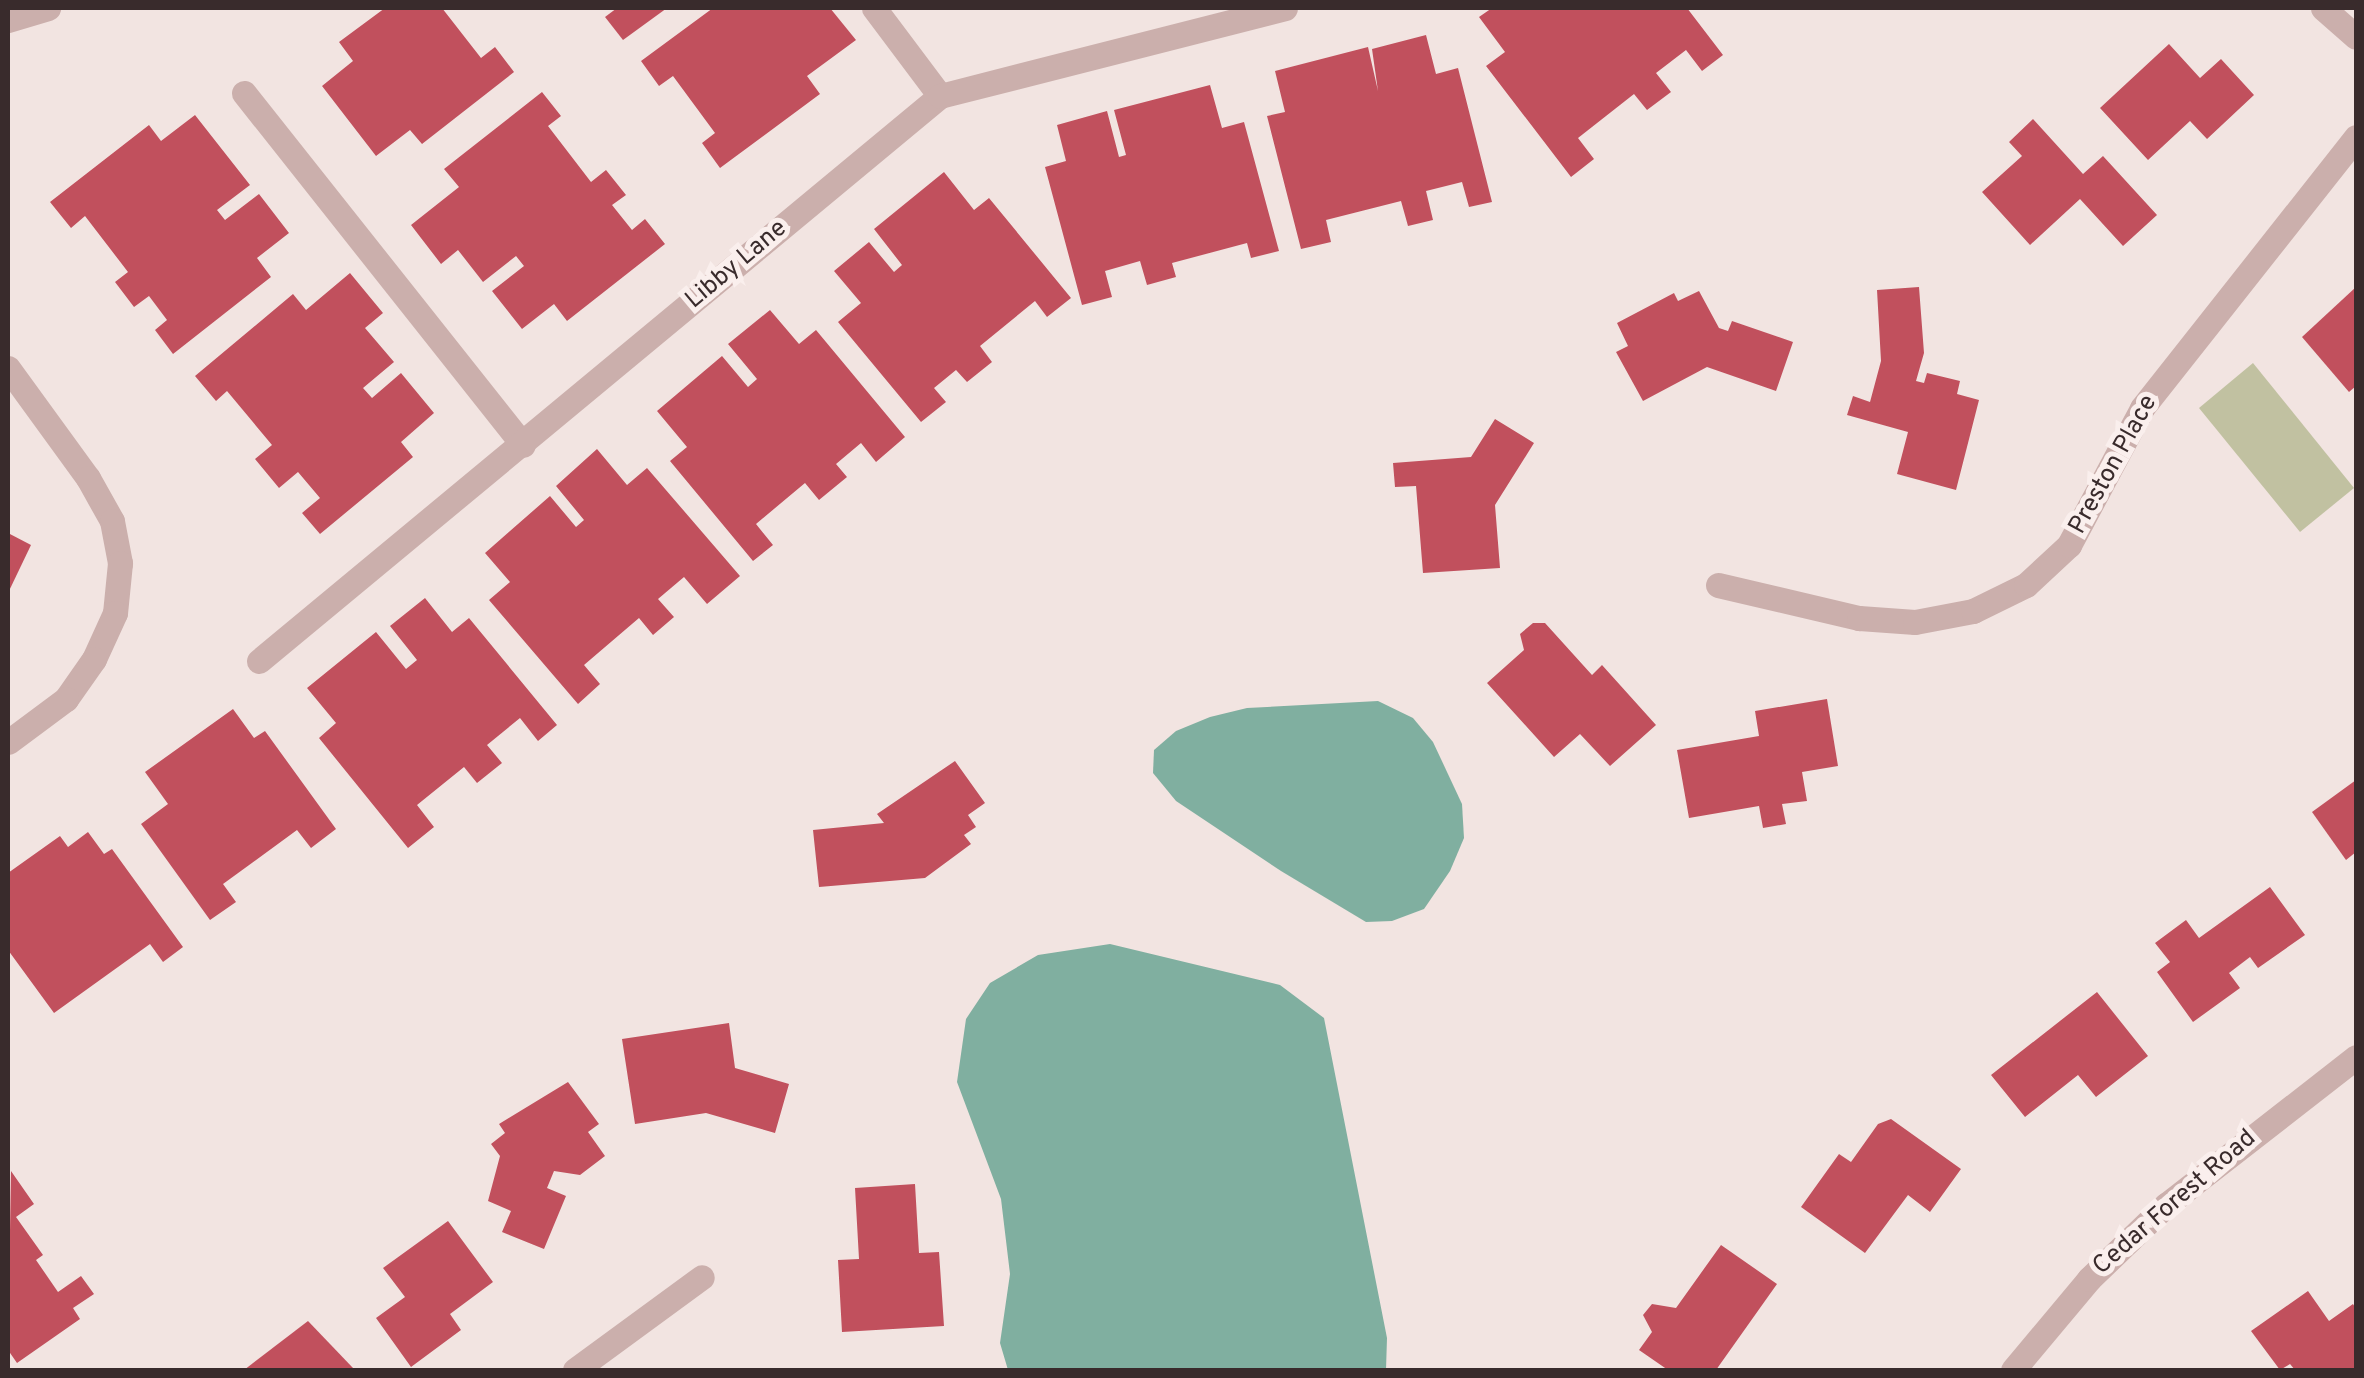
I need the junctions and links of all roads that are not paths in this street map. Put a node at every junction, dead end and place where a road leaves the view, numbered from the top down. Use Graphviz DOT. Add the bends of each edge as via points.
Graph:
graph roads {
  1 [pos="48,8"];
  2 [pos="874,8"];
  3 [pos="1285,8"];
  4 [pos="2324,8"];
  5 [pos="8,20"];
  6 [pos="2356,37"];
  7 [pos="244,93"];
  8 [pos="940,96"];
  9 [pos="2356,137"];
  10 [pos="8,368"];
  11 [pos="522,445"];
  12 [pos="1718,585"];
  13 [pos="259,661"];
  14 [pos="8,742"];
  15 [pos="2356,1056"];
  16 [pos="702,1277"];
  17 [pos="575,1370"];
  18 [pos="2013,1370"];
  1 -- 5 [label="street"];
  2 -- 8 [label="street"];
  3 -- 8 [label="street, Libby Lane"];
  4 -- 6 [label="street"];
  7 -- 11 [label="street"];
  8 -- 11 [label="street, Libby Lane"];
  9 -- 12 [label="street, Preston Place" via="2142,408 2069,545 2026,586 1973,611 1915,622 1859,618"];
  10 -- 14 [label="street" via="88,478 112,521 120,563 115,614 94,659 66,699"];
  11 -- 13 [label="street, Libby Lane"];
  15 -- 18 [label="street, Cedar Forest Road" via="2166,1205 2089,1279"];
  16 -- 17 [label="street"];
}
